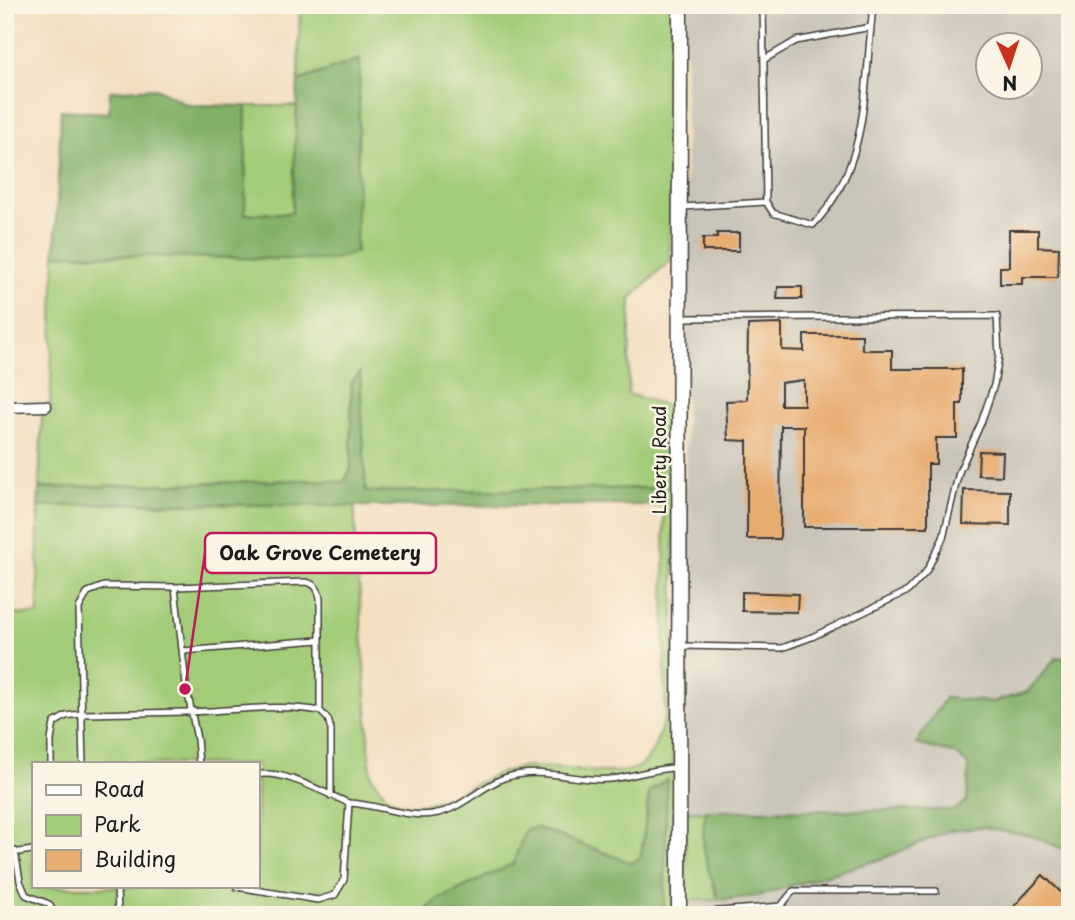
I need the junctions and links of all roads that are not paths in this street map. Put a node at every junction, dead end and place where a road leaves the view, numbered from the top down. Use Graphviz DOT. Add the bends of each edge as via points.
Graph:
graph roads {
  1 [pos="26,5"];
  2 [pos="680,5"];
  3 [pos="763,5"];
  4 [pos="873,5"];
  5 [pos="5,8"];
  6 [pos="872,27"];
  7 [pos="765,59"];
  8 [pos="766,202"];
  9 [pos="679,208"];
  10 [pos="678,318"];
  11 [pos="46,406"];
  12 [pos="5,407"];
  13 [pos="175,587"];
  14 [pos="320,640"];
  15 [pos="679,646"];
  16 [pos="183,651"];
  17 [pos="320,711"];
  18 [pos="191,712"];
  19 [pos="80,714"];
  20 [pos="51,762"];
  21 [pos="83,762"];
  22 [pos="199,762"];
  23 [pos="679,768"];
  24 [pos="259,775"];
  25 [pos="331,796"];
  26 [pos="349,803"];
  27 [pos="5,813"];
  28 [pos="32,850"];
  29 [pos="15,851"];
  30 [pos="5,853"];
  31 [pos="117,888"];
  32 [pos="243,888"];
  33 [pos="936,891"];
  34 [pos="781,906"];
  35 [pos="55,915"];
  36 [pos="118,915"];
  37 [pos="679,915"];
  38 [pos="781,915"];
  1 -- 5 [label="lane"];
  2 -- 9 [label="street, Liberty Road"];
  3 -- 7 [label="lane"];
  4 -- 6 [label="lane"];
  6 -- 7 [label="lane" via="796,41"];
  6 -- 8 [label="lane" via="860,134 852,164 830,207 813,225 773,213"];
  7 -- 8 [label="lane"];
  8 -- 9 [label="lane"];
  9 -- 10 [label="street, Liberty Road"];
  10 -- 15 [label="street, Liberty Road"];
  10 -- 15 [label="lane" via="998,316 999,356 981,423 959,472 943,538 926,572 908,591 782,648"];
  11 -- 12 [label="street"];
  13 -- 14 [label="lane" via="314,584 320,598"];
  13 -- 16 [label="lane"];
  13 -- 19 [label="lane" via="95,587 82,598"];
  14 -- 16 [label="lane"];
  14 -- 17 [label="lane"];
  15 -- 23 [label="street, Liberty Road"];
  16 -- 18 [label="lane"];
  17 -- 18 [label="lane"];
  17 -- 25 [label="lane" via="331,730"];
  18 -- 19 [label="lane"];
  18 -- 22 [label="lane"];
  19 -- 20 [label="lane" via="54,723"];
  19 -- 21 [label="lane"];
  23 -- 26 [label="lane" via="610,780 529,773 505,778 435,814"];
  23 -- 37 [label="street, Liberty Road"];
  24 -- 25 [label="lane" via="275,774"];
  25 -- 26 [label="lane"];
  26 -- 32 [label="lane" via="344,880 335,895 317,900"];
  27 -- 30 [label="lane"];
  28 -- 29 [label="lane"];
  29 -- 30 [label="lane"];
  29 -- 35 [label="lane" via="26,895 49,904"];
  31 -- 36 [label="lane"];
  33 -- 34 [label="lane" via="793,891"];
  34 -- 37 [label="lane"];
  34 -- 38 [label="lane"];
}
